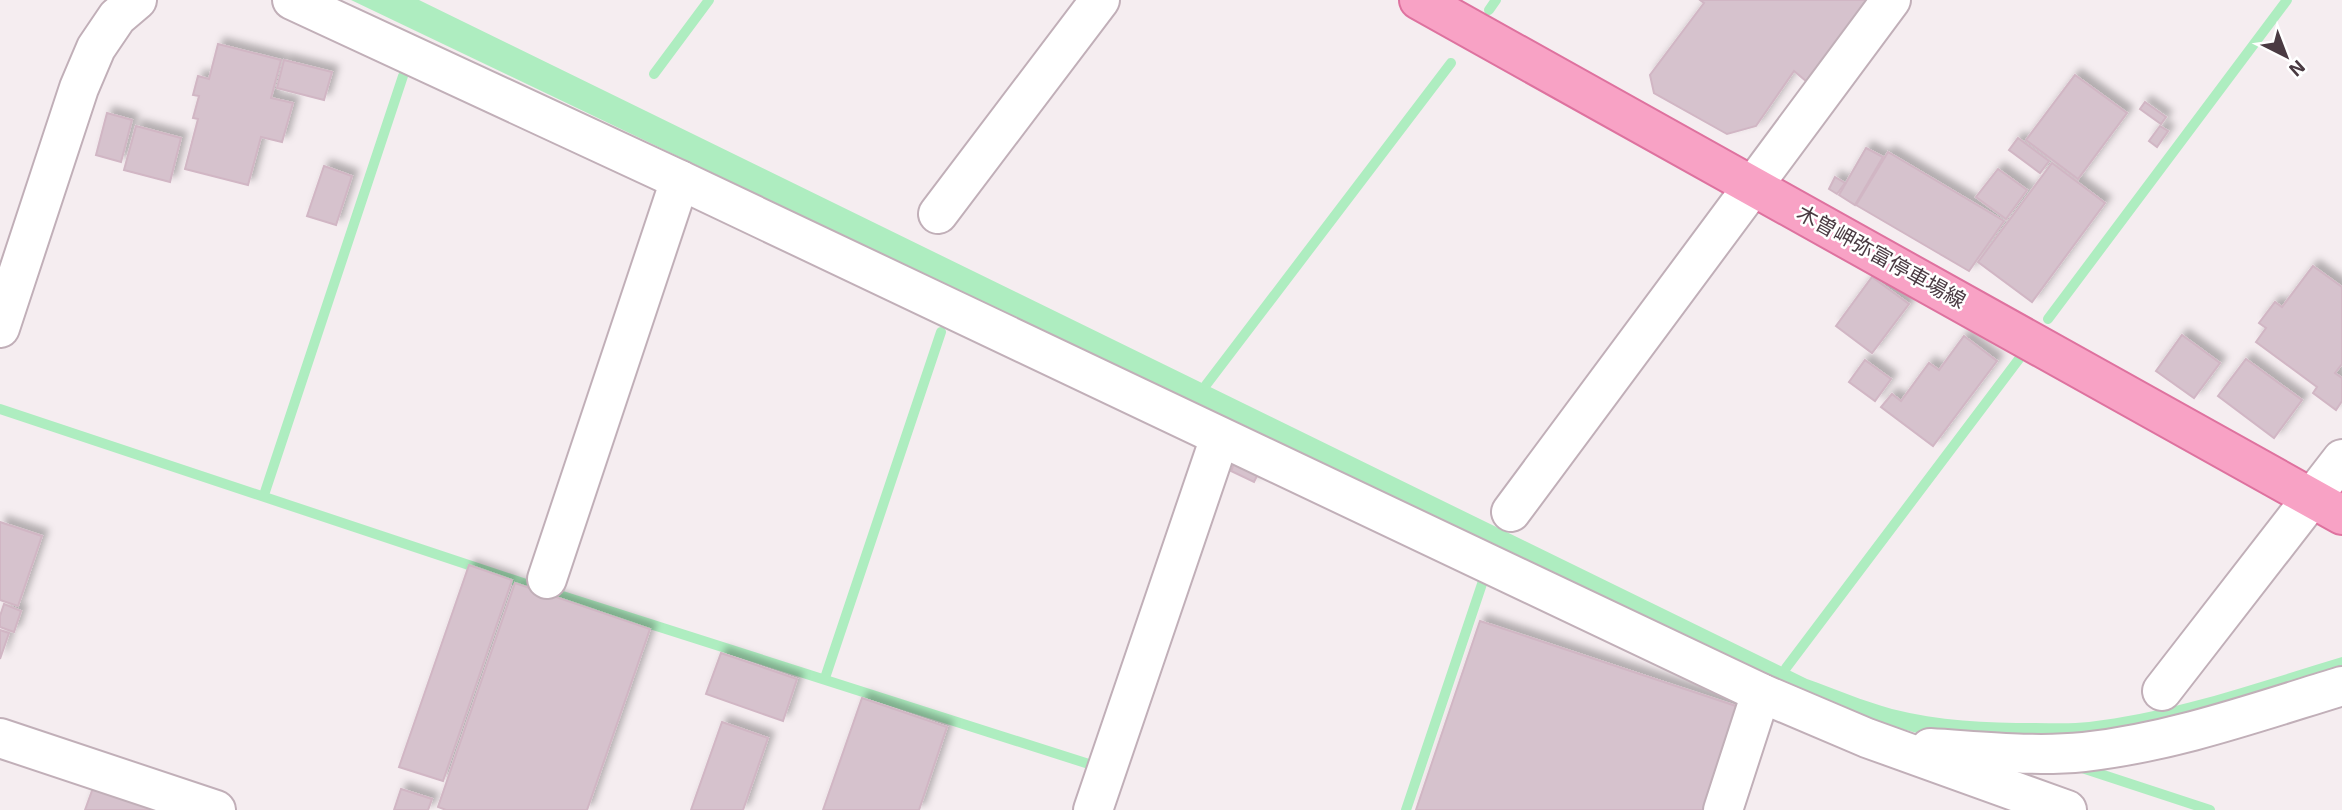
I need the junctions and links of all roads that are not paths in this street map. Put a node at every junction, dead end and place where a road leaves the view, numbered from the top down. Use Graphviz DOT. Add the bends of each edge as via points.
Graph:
graph roads {
  1 [pos="137,0"];
  2 [pos="292,0"];
  3 [pos="1100,0"];
  4 [pos="1419,0"];
  5 [pos="1891,0"];
  6 [pos="680,180"];
  7 [pos="1753,186"];
  8 [pos="938,215"];
  9 [pos="0,328"];
  10 [pos="1220,437"];
  11 [pos="2342,459"];
  12 [pos="2328,507"];
  13 [pos="1511,512"];
  14 [pos="547,579"];
  15 [pos="2342,686"];
  16 [pos="2162,691"];
  17 [pos="1761,693"];
  18 [pos="0,738"];
  19 [pos="1867,738"];
  20 [pos="216,810"];
  21 [pos="1093,810"];
  22 [pos="1723,810"];
  23 [pos="2067,810"];
  1 -- 9 [label="street" via="117,17 96,48 79,88"];
  2 -- 6 [label="street"];
  3 -- 8 [label="street"];
  4 -- 7 [label="main road, 木曽岬弥富停車場線"];
  5 -- 7 [label="street"];
  6 -- 10 [label="street"];
  6 -- 14 [label="street"];
  7 -- 12 [label="main road, 木曽岬弥富停車場線"];
  7 -- 13 [label="street"];
  10 -- 17 [label="street"];
  10 -- 21 [label="street"];
  11 -- 12 [label="street"];
  12 -- 16 [label="street"];
  15 -- 19 [label="street" via="2188,734 2083,752 1959,750"];
  17 -- 19 [label="street"];
  17 -- 22 [label="street"];
  18 -- 20 [label="street"];
  19 -- 23 [label="street"];
}
